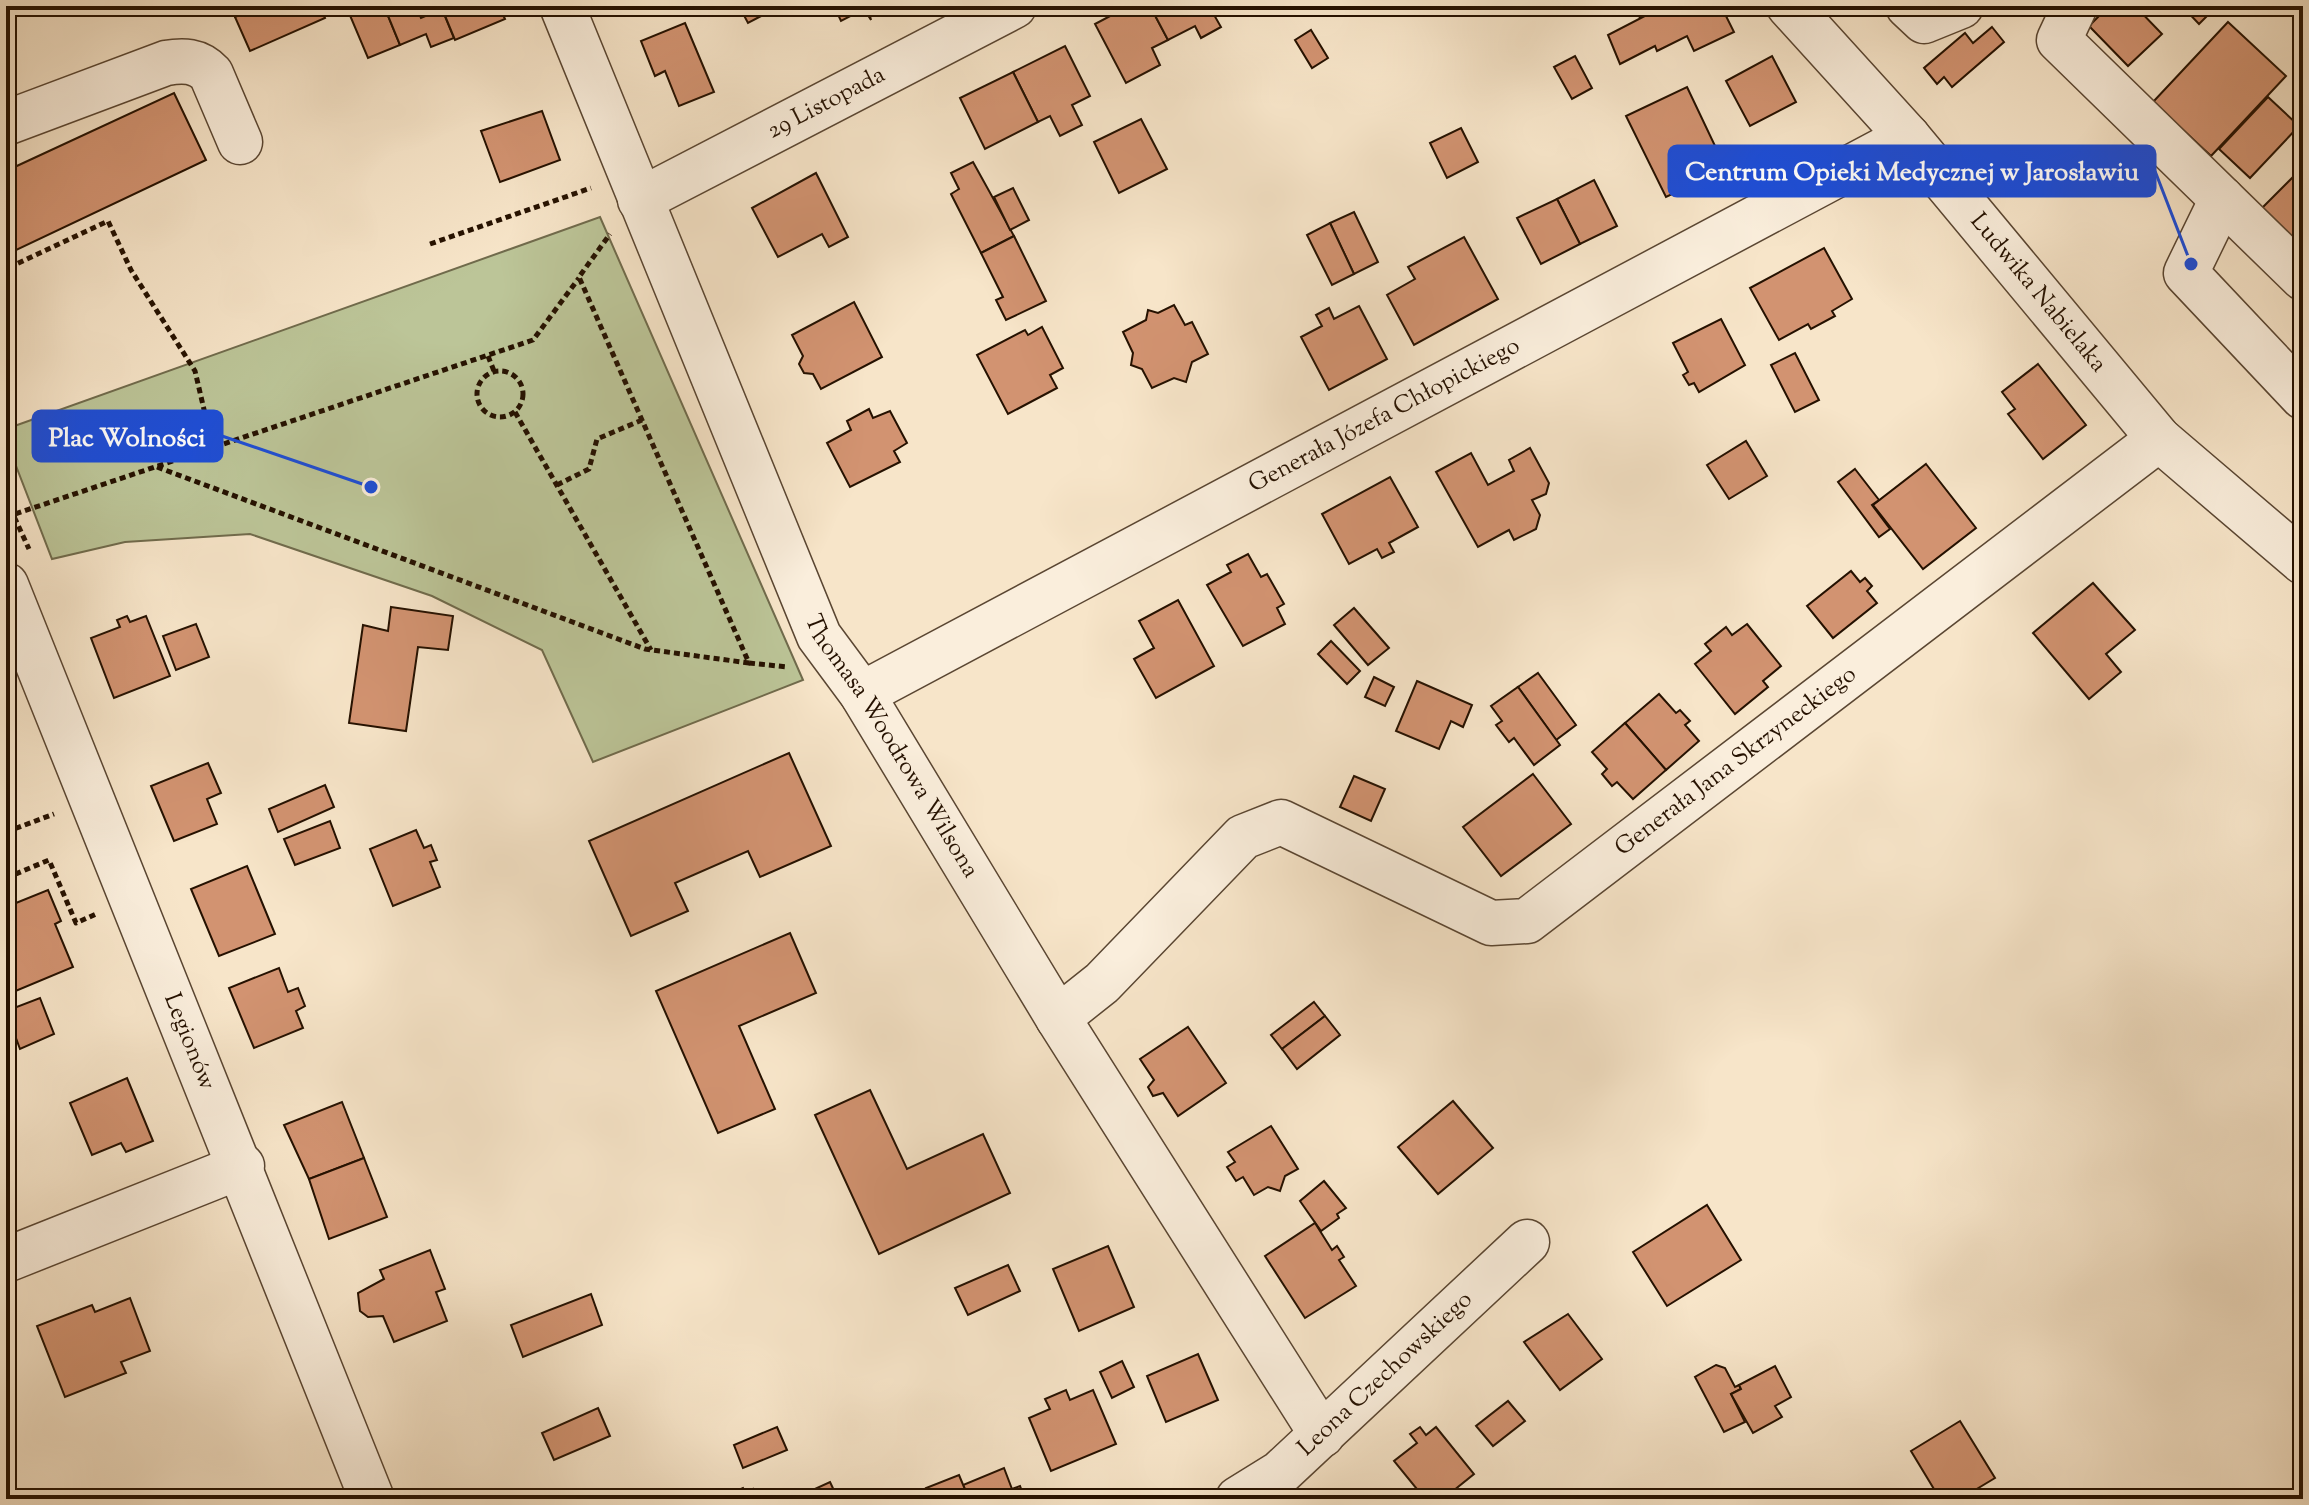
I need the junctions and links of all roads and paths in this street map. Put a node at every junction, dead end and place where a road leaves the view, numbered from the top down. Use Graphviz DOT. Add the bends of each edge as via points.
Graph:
graph roads {
  1 [pos="562,6"];
  2 [pos="1014,6"];
  3 [pos="1789,6"];
  4 [pos="1908,6"];
  5 [pos="1961,6"];
  6 [pos="2075,6"];
  7 [pos="6,123"];
  8 [pos="1908,137"];
  9 [pos="240,142"];
  10 [pos="622,192"];
  11 [pos="2222,199"];
  12 [pos="430,244"];
  13 [pos="6,254"];
  14 [pos="579,277"];
  15 [pos="2303,278"];
  16 [pos="488,356"];
  17 [pos="494,371"];
  18 [pos="2303,397"];
  19 [pos="515,412"];
  20 [pos="642,420"];
  21 [pos="2159,439"];
  22 [pos="213,448"];
  23 [pos="157,467"];
  24 [pos="557,485"];
  25 [pos="6,517"];
  26 [pos="2303,562"];
  27 [pos="6,585"];
  28 [pos="652,651"];
  29 [pos="862,694"];
  30 [pos="6,878"];
  31 [pos="76,923"];
  32 [pos="1058,1018"];
  33 [pos="242,1166"];
  34 [pos="1527,1242"];
  35 [pos="6,1260"];
  36 [pos="1322,1435"];
  37 [pos="372,1499"];
  38 [pos="1238,1499"];
  1 -- 10 [label="street, Thomasa Woodrowa Wilsona"];
  2 -- 10 [label="street, 29 Listopada"];
  3 -- 8 [label="street, Ludwika Nabielaka"];
  4 -- 5 [label="street" via="1924,21"];
  6 -- 11 [label="street" via="2059,40"];
  7 -- 9 [label="street" via="166,63 191,61 211,74"];
  8 -- 21 [label="street, Ludwika Nabielaka"];
  8 -- 29 [label="street, Generała Józefa Chłopickiego"];
  10 -- 12 [label="path"];
  10 -- 14 [label="path" via="616,225"];
  10 -- 29 [label="street, Thomasa Woodrowa Wilsona" via="819,636"];
  11 -- 15 [label="street"];
  11 -- 18 [label="street" via="2186,273"];
  13 -- 22 [label="path" via="12,266 108,221 131,270 195,371"];
  14 -- 16 [label="path" via="533,340"];
  14 -- 20 [label="path"];
  16 -- 17 [label="path"];
  16 -- 22 [label="path"];
  17 -- 19 [label="path" via="509,372 520,382 523,398"];
  17 -- 19 [label="path" via="478,386 481,408 493,416"];
  19 -- 24 [label="path"];
  20 -- 24 [label="path" via="597,439 589,469"];
  20 -- 28 [label="path" via="749,663"];
  21 -- 26 [label="street, Ludwika Nabielaka"];
  21 -- 32 [label="street, Generała Jana Skrzyneckiego" via="1527,921 1491,923 1281,822 1243,837 1102,983"];
  22 -- 23 [label="path"];
  23 -- 25 [label="path"];
  23 -- 28 [label="path"];
  24 -- 28 [label="path"];
  27 -- 33 [label="street, Legionów"];
  29 -- 32 [label="street, Thomasa Woodrowa Wilsona"];
  30 -- 31 [label="path" via="49,860"];
  32 -- 36 [label="street, Thomasa Woodrowa Wilsona"];
  33 -- 35 [label="street"];
  33 -- 37 [label="street, Legionów"];
  34 -- 36 [label="street, Leona Czechowskiego"];
  36 -- 38 [label="street, Leona Czechowskiego" via="1280,1473"];
}
